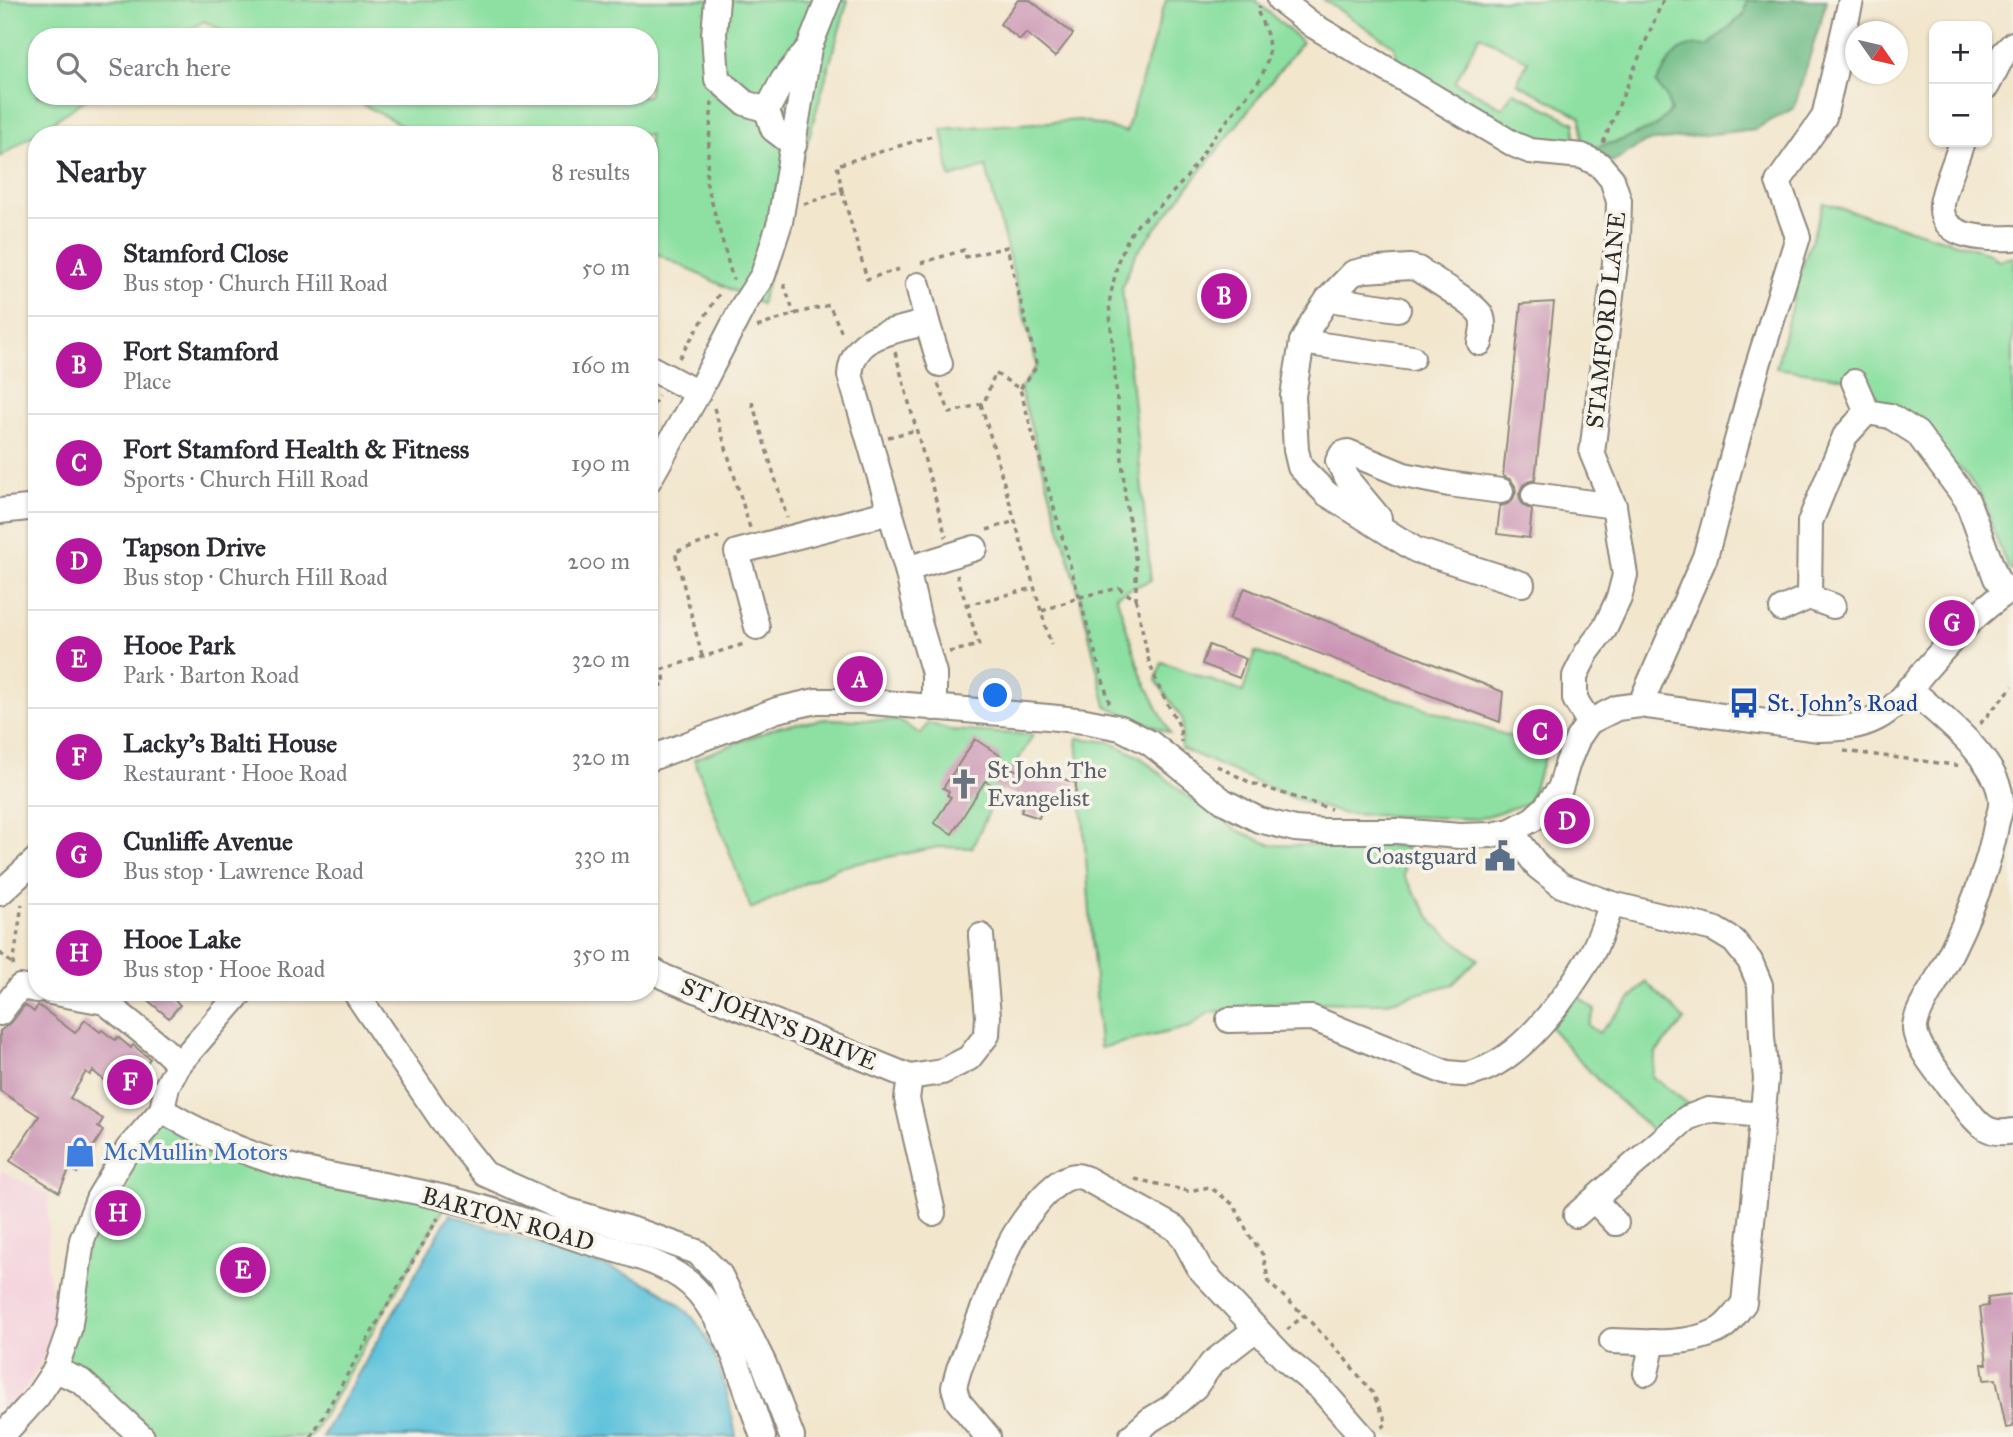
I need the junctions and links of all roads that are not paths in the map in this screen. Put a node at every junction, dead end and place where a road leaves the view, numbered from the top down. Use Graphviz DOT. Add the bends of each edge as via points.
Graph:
graph roads {
  1 [pos="717,0"];
  2 [pos="828,0"];
  3 [pos="1280,0"];
  4 [pos="1851,0"];
  5 [pos="2013,44"];
  6 [pos="808,48"];
  7 [pos="1988,84"];
  8 [pos="767,110"];
  9 [pos="794,145"];
  10 [pos="1960,147"];
  11 [pos="2013,238"];
  12 [pos="918,285"];
  13 [pos="1328,299"];
  14 [pos="1398,309"];
  15 [pos="927,323"];
  16 [pos="1302,342"];
  17 [pos="1480,343"];
  18 [pos="1412,358"];
  19 [pos="940,364"];
  20 [pos="658,372"];
  21 [pos="1854,382"];
  22 [pos="701,386"];
  23 [pos="1867,412"];
  24 [pos="658,464"];
  25 [pos="1501,492"];
  26 [pos="1534,495"];
  27 [pos="1614,506"];
  28 [pos="28,508"];
  29 [pos="0,511"];
  30 [pos="890,512"];
  31 [pos="1391,534"];
  32 [pos="975,548"];
  33 [pos="907,569"];
  34 [pos="1522,584"];
  35 [pos="2010,590"];
  36 [pos="1809,597"];
  37 [pos="1833,607"];
  38 [pos="1783,609"];
  39 [pos="757,627"];
  40 [pos="1909,688"];
  41 [pos="1640,705"];
  42 [pos="934,708"];
  43 [pos="1589,722"];
  44 [pos="658,756"];
  45 [pos="1511,831"];
  46 [pos="28,867"];
  47 [pos="0,893"];
  48 [pos="1612,904"];
  49 [pos="981,936"];
  50 [pos="658,973"];
  51 [pos="28,988"];
  52 [pos="100,1001"];
  53 [pos="233,1001"];
  54 [pos="361,1001"];
  55 [pos="0,1013"];
  56 [pos="1229,1020"];
  57 [pos="186,1055"];
  58 [pos="910,1077"];
  59 [pos="162,1110"];
  60 [pos="1762,1115"];
  61 [pos="2013,1131"];
  62 [pos="933,1213"];
  63 [pos="1616,1223"];
  64 [pos="1256,1329"];
  65 [pos="1612,1341"];
  66 [pos="1653,1342"];
  67 [pos="55,1370"];
  68 [pos="1646,1373"];
  69 [pos="1372,1433"];
  70 [pos="1,1437"];
  71 [pos="142,1437"];
  72 [pos="763,1437"];
  73 [pos="792,1437"];
  74 [pos="988,1437"];
  75 [pos="1131,1437"];
  1 -- 8 [label="street" via="717,79 745,103"];
  2 -- 6 [label="street"];
  3 -- 27 [label="street, STAMFORD LANE" via="1314,26 1515,145 1582,156 1599,164 1612,179 1619,201 1616,251 1592,453"];
  4 -- 41 [label="street" via="1824,117 1778,182 1798,237 1705,557"];
  5 -- 7 [label="street"];
  6 -- 8 [label="street"];
  6 -- 9 [label="street"];
  8 -- 9 [label="street" via="773,129"];
  9 -- 22 [label="street" via="780,222 763,275 739,302"];
  10 -- 11 [label="street" via="1942,205 1943,218 1953,230 1978,237"];
  12 -- 15 [label="street"];
  13 -- 14 [label="street"];
  13 -- 16 [label="street"];
  13 -- 17 [label="street" via="1353,273 1418,269 1481,315"];
  15 -- 19 [label="street"];
  15 -- 30 [label="street" via="874,337 861,345 851,361 850,375"];
  16 -- 18 [label="street"];
  16 -- 31 [label="street" via="1293,396 1300,467 1327,494"];
  20 -- 22 [label="street"];
  21 -- 23 [label="street"];
  22 -- 24 [label="street"];
  23 -- 35 [label="street" via="1890,416 1917,433 1967,500 1996,578"];
  23 -- 36 [label="street" via="1845,436 1810,522"];
  25 -- 31 [label="street" via="1404,475 1348,452 1342,454 1338,461 1342,471"];
  26 -- 27 [label="street"];
  27 -- 43 [label="street, STAMFORD LANE" via="1625,575 1605,628 1575,676 1575,699"];
  28 -- 29 [label="street"];
  30 -- 33 [label="street"];
  30 -- 39 [label="street" via="737,552"];
  31 -- 34 [label="street" via="1416,550"];
  32 -- 33 [label="street"];
  33 -- 42 [label="street" via="934,673"];
  35 -- 40 [label="street" via="1958,633"];
  36 -- 37 [label="street"];
  36 -- 38 [label="street"];
  40 -- 41 [label="street" via="1879,717 1846,729"];
  40 -- 61 [label="street" via="1992,769 2001,801 1993,847 1972,905 1915,1028 1919,1045 1981,1127 1999,1134"];
  41 -- 43 [label="street" via="1617,708"];
  42 -- 44 [label="street" via="816,701 777,710"];
  42 -- 45 [label="street" via="1117,727 1150,743 1223,802 1259,820 1295,829 1460,836"];
  43 -- 45 [label="street" via="1578,737 1560,789 1533,819"];
  45 -- 48 [label="street" via="1538,867 1561,885"];
  46 -- 47 [label="street"];
  48 -- 56 [label="street" via="1592,953 1560,1002 1522,1044 1491,1066 1467,1074 1447,1073 1311,1018"];
  48 -- 60 [label="street" via="1714,929 1734,941 1750,961 1760,985 1766,1079"];
  49 -- 58 [label="street" via="987,1035 969,1058 942,1072"];
  50 -- 58 [label="street, ST JOHN'S DRIVE"];
  51 -- 55 [label="street" via="20,987"];
  52 -- 57 [label="street" via="162,1048"];
  53 -- 57 [label="street"];
  54 -- 73 [label="street" via="442,1120 485,1174 566,1210 697,1252 720,1275 764,1364"];
  57 -- 59 [label="street" via="167,1086"];
  58 -- 62 [label="street" via="907,1099"];
  59 -- 67 [label="street" via="128,1149 97,1199 82,1240 69,1330"];
  59 -- 72 [label="street, BARTON ROAD" via="233,1146 291,1166 449,1199 672,1271 698,1292 718,1321"];
  60 -- 63 [label="street" via="1708,1110 1687,1118 1585,1208"];
  60 -- 66 [label="street" via="1744,1303 1719,1330"];
  64 -- 69 [label="street"];
  64 -- 74 [label="street" via="1200,1269 1175,1228 1087,1179 1075,1176 1060,1182 1008,1247 959,1369 954,1387 958,1401"];
  64 -- 75 [label="street" via="1212,1363 1195,1387"];
  65 -- 66 [label="street"];
  66 -- 68 [label="street"];
  67 -- 70 [label="street"];
  67 -- 71 [label="street" via="81,1381"];
}
